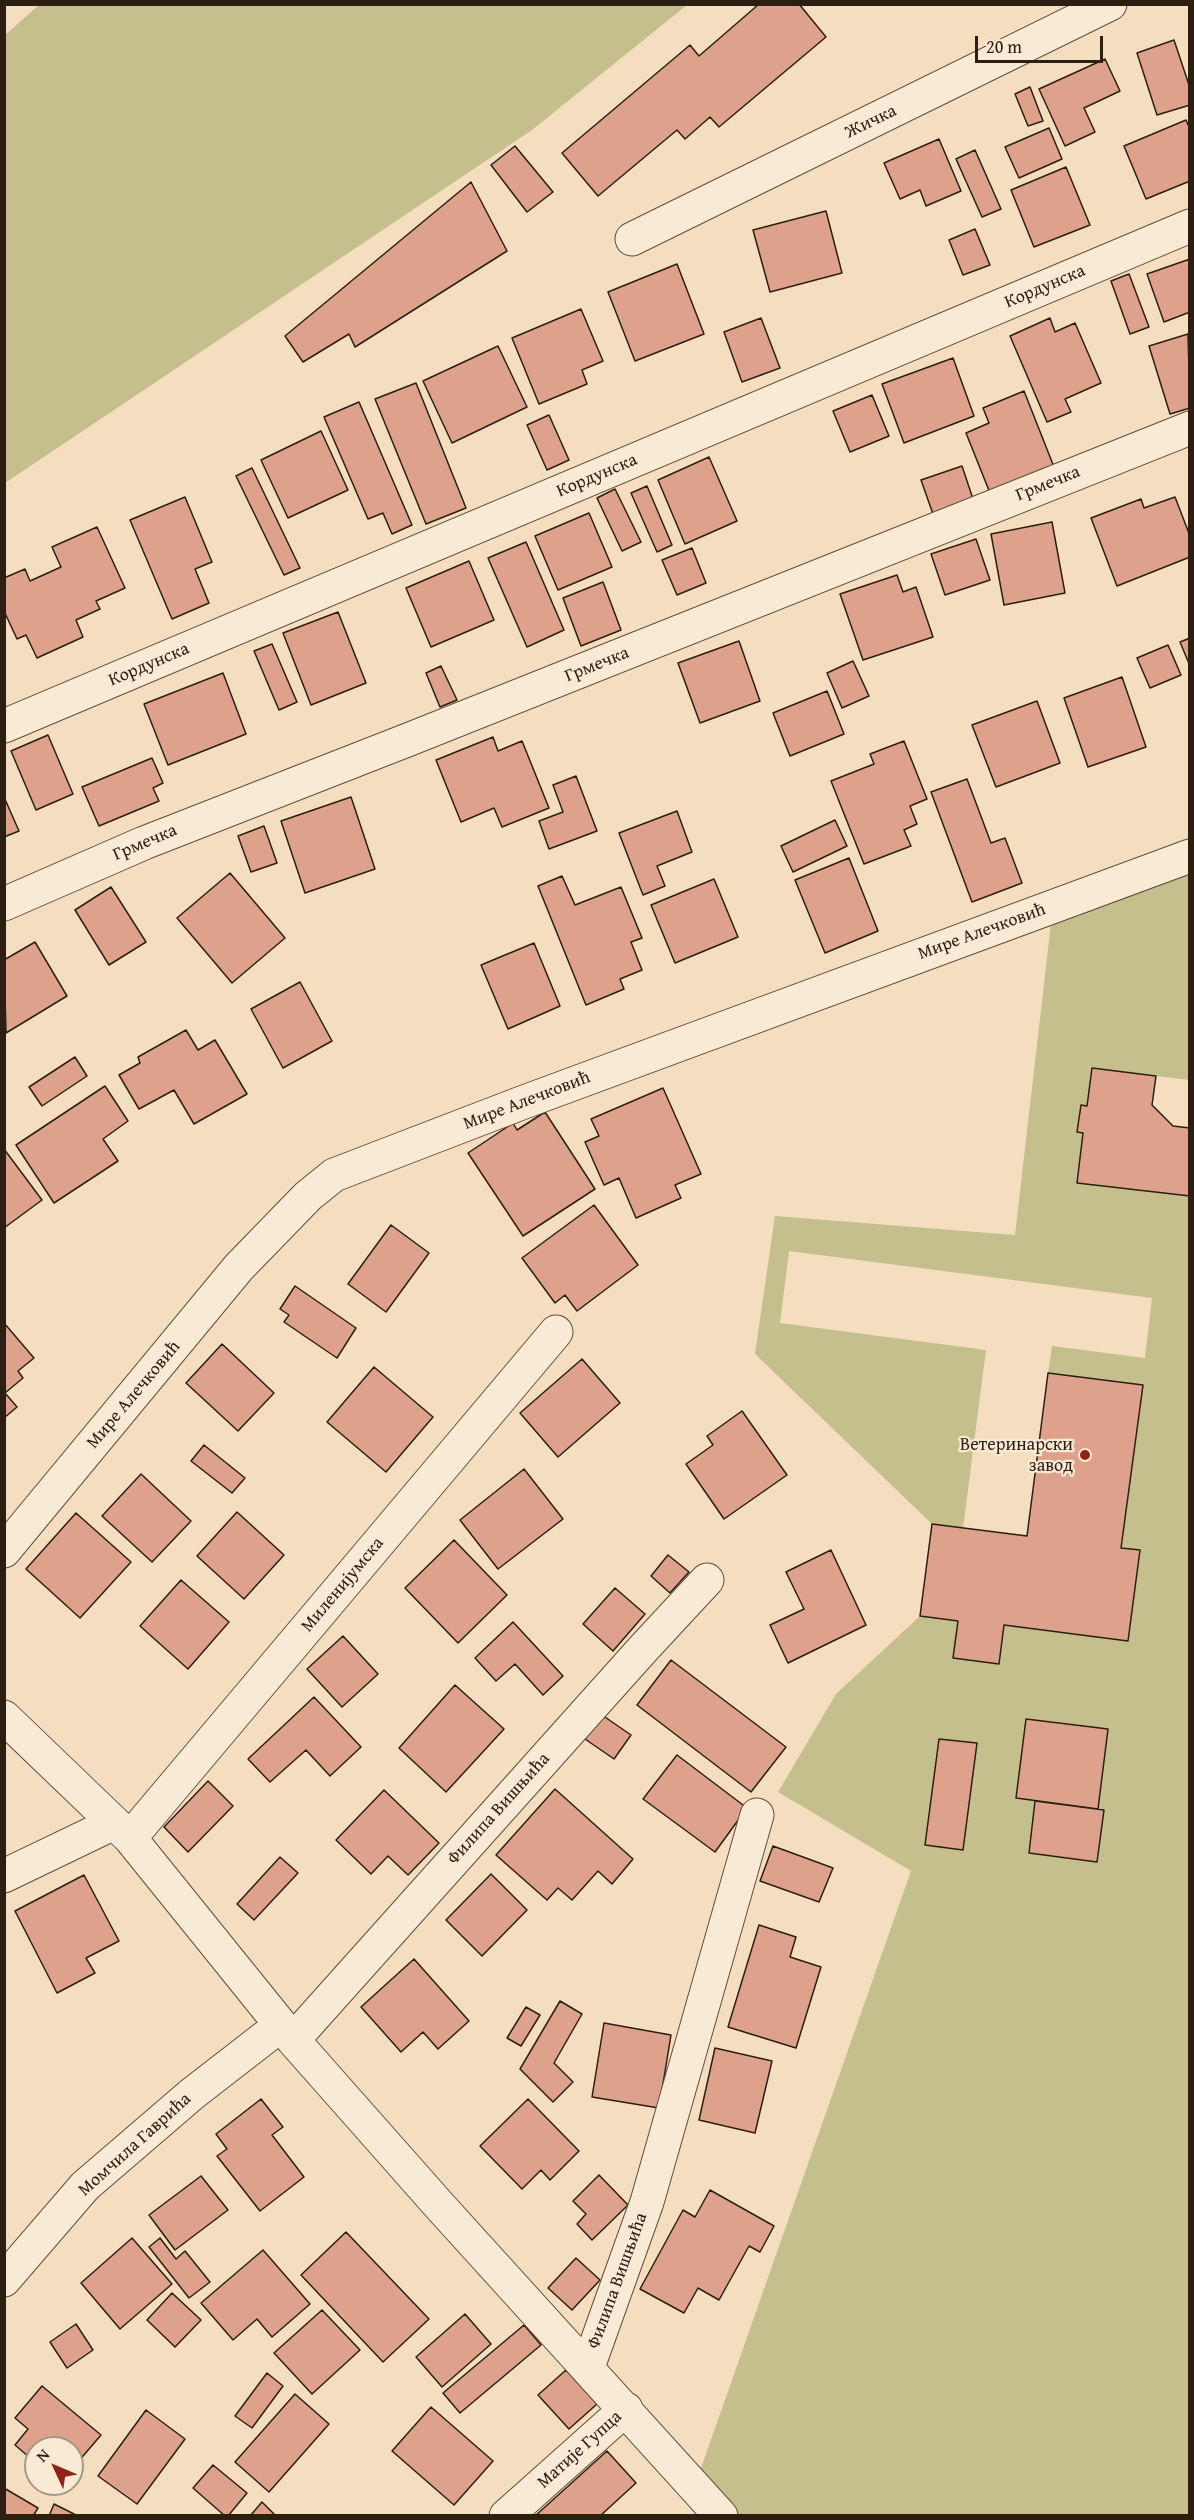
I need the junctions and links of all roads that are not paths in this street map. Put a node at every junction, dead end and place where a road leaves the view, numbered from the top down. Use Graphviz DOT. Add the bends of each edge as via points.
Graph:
graph roads {
  1 [pos="1110,4"];
  2 [pos="1190,226"];
  3 [pos="632,239"];
  4 [pos="1190,428"];
  5 [pos="4,726"];
  6 [pos="1190,856"];
  7 [pos="4,904"];
  8 [pos="556,1332"];
  9 [pos="4,1551"];
  10 [pos="707,1580"];
  11 [pos="4,1717"];
  12 [pos="757,1815"];
  13 [pos="122,1830"];
  14 [pos="4,1876"];
  15 [pos="287,2033"];
  16 [pos="4,2280"];
  17 [pos="588,2367"];
  18 [pos="626,2409"];
  19 [pos="506,2516"];
  20 [pos="721,2516"];
  1 -- 3 [label="street, Жичка"];
  2 -- 5 [label="street, Кордунска"];
  4 -- 7 [label="street, Грмечка" via="144,843"];
  6 -- 9 [label="street, Мире Алечковић" via="334,1175 308,1196 239,1267"];
  8 -- 13 [label="street, Миленијумска"];
  10 -- 15 [label="street, Филипа Вишњића"];
  11 -- 13 [label="street, Филипа Вишњића"];
  12 -- 17 [label="street, Филипа Вишњића" via="647,2202"];
  13 -- 14 [label="street"];
  13 -- 15 [label="street, Филипа Вишњића"];
  15 -- 16 [label="street, Момчила Гаврића" via="192,2094 85,2186"];
  15 -- 17 [label="street, Филипа Вишњића"];
  17 -- 18 [label="street, Филипа Вишњића"];
  18 -- 19 [label="street, Матије Гупца"];
  18 -- 20 [label="street, Филипа Вишњића"];
}
